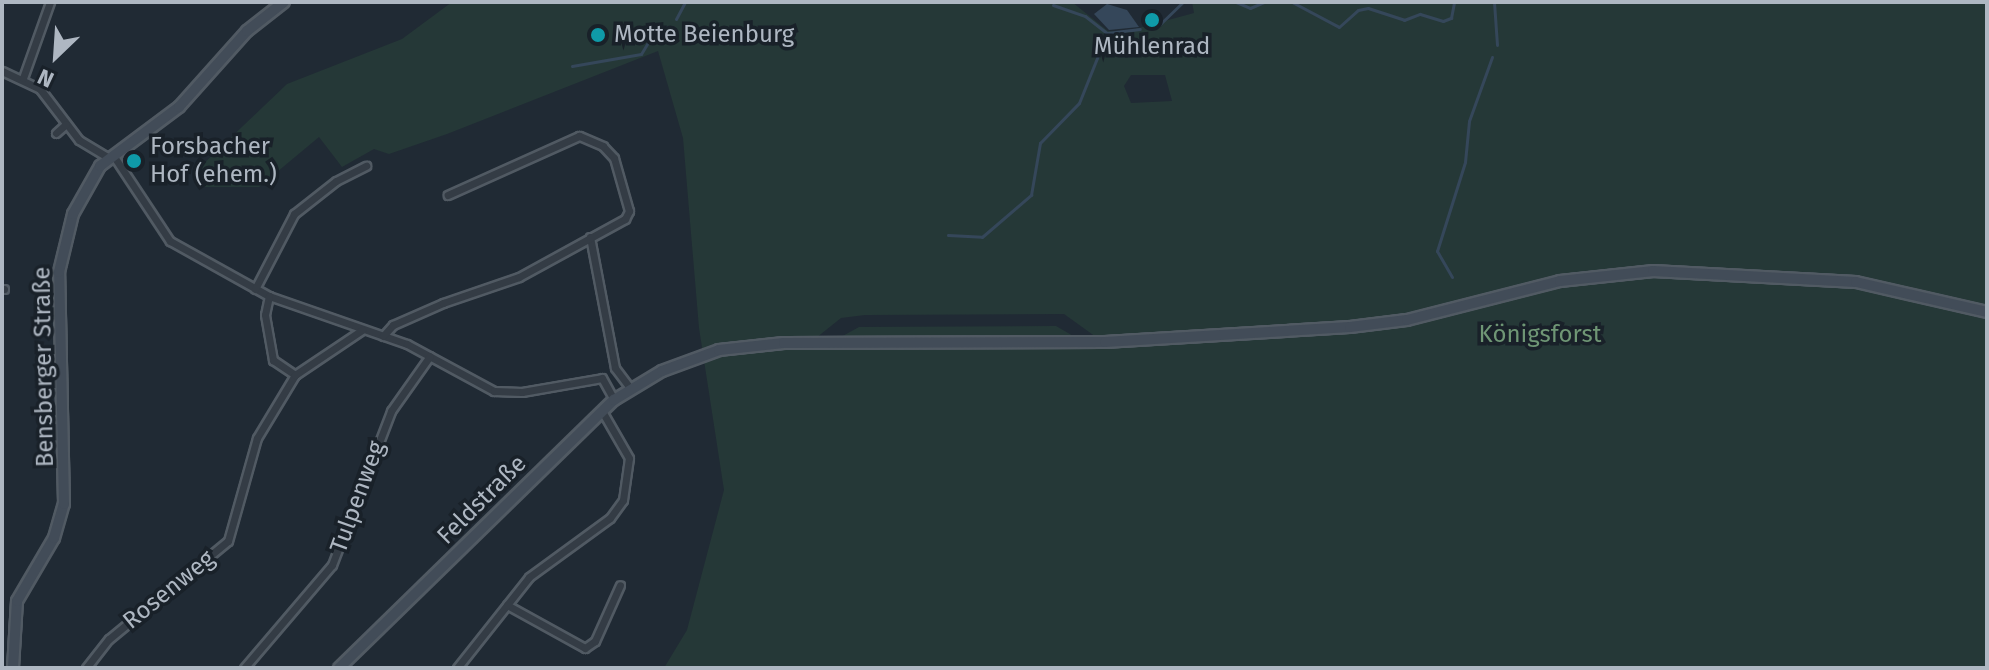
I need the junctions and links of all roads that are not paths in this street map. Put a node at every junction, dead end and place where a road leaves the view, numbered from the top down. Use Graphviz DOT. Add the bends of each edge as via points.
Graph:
graph roads {
  1 [pos="50,2"];
  2 [pos="284,2"];
  3 [pos="2,71"];
  4 [pos="23,78"];
  5 [pos="66,124"];
  6 [pos="56,133"];
  7 [pos="111,156"];
  8 [pos="366,166"];
  9 [pos="448,195"];
  10 [pos="590,237"];
  11 [pos="255,289"];
  12 [pos="269,296"];
  13 [pos="1987,312"];
  14 [pos="362,330"];
  15 [pos="383,336"];
  16 [pos="430,356"];
  17 [pos="615,368"];
  18 [pos="295,375"];
  19 [pos="602,378"];
  20 [pos="631,389"];
  21 [pos="614,400"];
  22 [pos="602,411"];
  23 [pos="620,585"];
  24 [pos="507,605"];
  25 [pos="13,668"];
  26 [pos="86,668"];
  27 [pos="244,668"];
  28 [pos="339,668"];
  29 [pos="457,668"];
  1 -- 4 [label="street"];
  2 -- 7 [label="main road, Bensberger Straße" via="247,31 179,107"];
  3 -- 4 [label="street"];
  4 -- 5 [label="street" via="47,96"];
  5 -- 6 [label="street"];
  5 -- 7 [label="street" via="79,140"];
  7 -- 11 [label="street" via="170,241"];
  7 -- 25 [label="main road, Bensberger Straße" via="81,198 60,262 64,504 54,538 17,601"];
  8 -- 11 [label="street" via="336,181 294,214"];
  9 -- 10 [label="street" via="569,137 589,138 614,158 629,211 625,219"];
  10 -- 15 [label="street" via="519,277 393,325"];
  10 -- 17 [label="street"];
  11 -- 12 [label="street"];
  12 -- 14 [label="street"];
  12 -- 18 [label="street" via="265,315 273,360"];
  13 -- 20 [label="main road, Feldstraße" via="1856,282 1653,271 1560,281 1368,326 1105,342 764,344 719,350"];
  14 -- 15 [label="street"];
  14 -- 18 [label="street, Rosenweg"];
  15 -- 16 [label="street"];
  16 -- 19 [label="street" via="504,394"];
  16 -- 27 [label="street, Tulpenweg" via="391,411 332,565"];
  17 -- 19 [label="street"];
  17 -- 20 [label="street"];
  18 -- 26 [label="street, Rosenweg" via="257,438 228,541 109,639"];
  19 -- 21 [label="street"];
  20 -- 21 [label="main road, Feldstraße"];
  21 -- 22 [label="main road, Feldstraße"];
  22 -- 24 [label="street" via="629,458 623,500 610,518 529,577"];
  22 -- 28 [label="main road, Feldstraße"];
  23 -- 24 [label="street" via="595,641 585,648"];
  24 -- 29 [label="street"];
}
